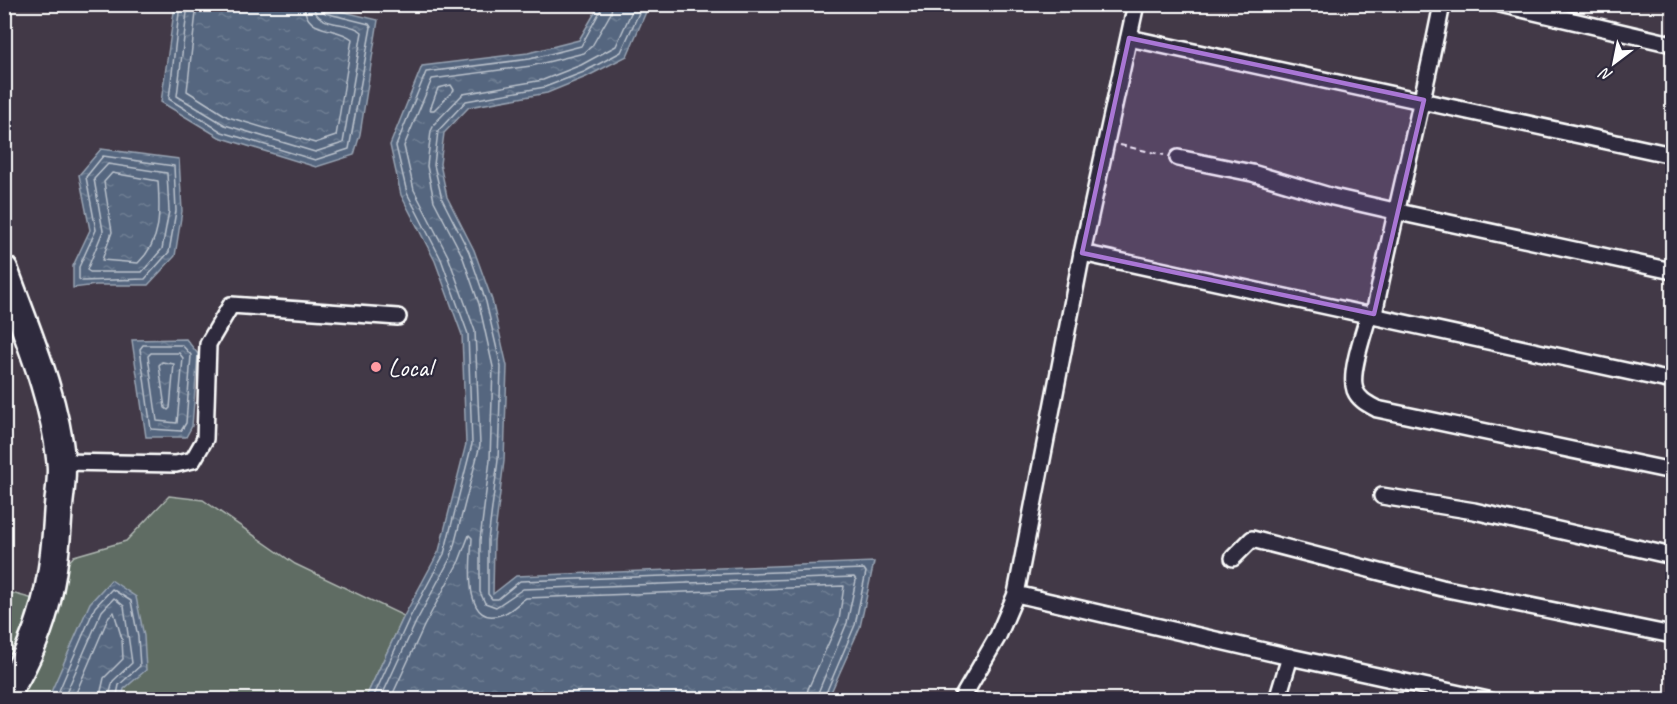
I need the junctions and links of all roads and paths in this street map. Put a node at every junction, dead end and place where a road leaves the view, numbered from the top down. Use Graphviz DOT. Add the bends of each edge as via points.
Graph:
graph roads {
  1 [pos="1136,4"];
  2 [pos="1442,4"];
  3 [pos="1500,4"];
  4 [pos="1129,38"];
  5 [pos="1672,44"];
  6 [pos="1424,100"];
  7 [pos="1106,142"];
  8 [pos="1672,155"];
  9 [pos="1178,158"];
  10 [pos="1395,210"];
  11 [pos="1082,253"];
  12 [pos="4,270"];
  13 [pos="1672,271"];
  14 [pos="1371,314"];
  15 [pos="398,317"];
  16 [pos="1672,381"];
  17 [pos="62,462"];
  18 [pos="1672,471"];
  19 [pos="1382,495"];
  20 [pos="1672,556"];
  21 [pos="1233,558"];
  22 [pos="1016,594"];
  23 [pos="1672,635"];
  24 [pos="1290,657"];
  25 [pos="4,697"];
  26 [pos="961,699"];
  27 [pos="1277,699"];
  28 [pos="1488,699"];
  1 -- 4 [label="street"];
  2 -- 6 [label="street"];
  3 -- 5 [label="street"];
  4 -- 6 [label="street"];
  4 -- 7 [label="street"];
  6 -- 8 [label="street"];
  6 -- 10 [label="street"];
  7 -- 9 [label="path"];
  7 -- 11 [label="street"];
  9 -- 10 [label="street"];
  10 -- 13 [label="street"];
  10 -- 14 [label="street"];
  11 -- 14 [label="street"];
  11 -- 22 [label="street"];
  12 -- 17 [label="highway" via="47,390"];
  14 -- 16 [label="street"];
  14 -- 18 [label="street" via="1353,380 1356,393 1377,409"];
  15 -- 17 [label="street" via="231,305 208,344 205,439 193,460 176,464"];
  17 -- 25 [label="highway" via="48,605 33,644"];
  19 -- 20 [label="street" via="1474,511"];
  21 -- 23 [label="street" via="1252,539 1442,588"];
  22 -- 24 [label="street"];
  22 -- 26 [label="street" via="998,636"];
  24 -- 27 [label="street"];
  24 -- 28 [label="street"];
}
